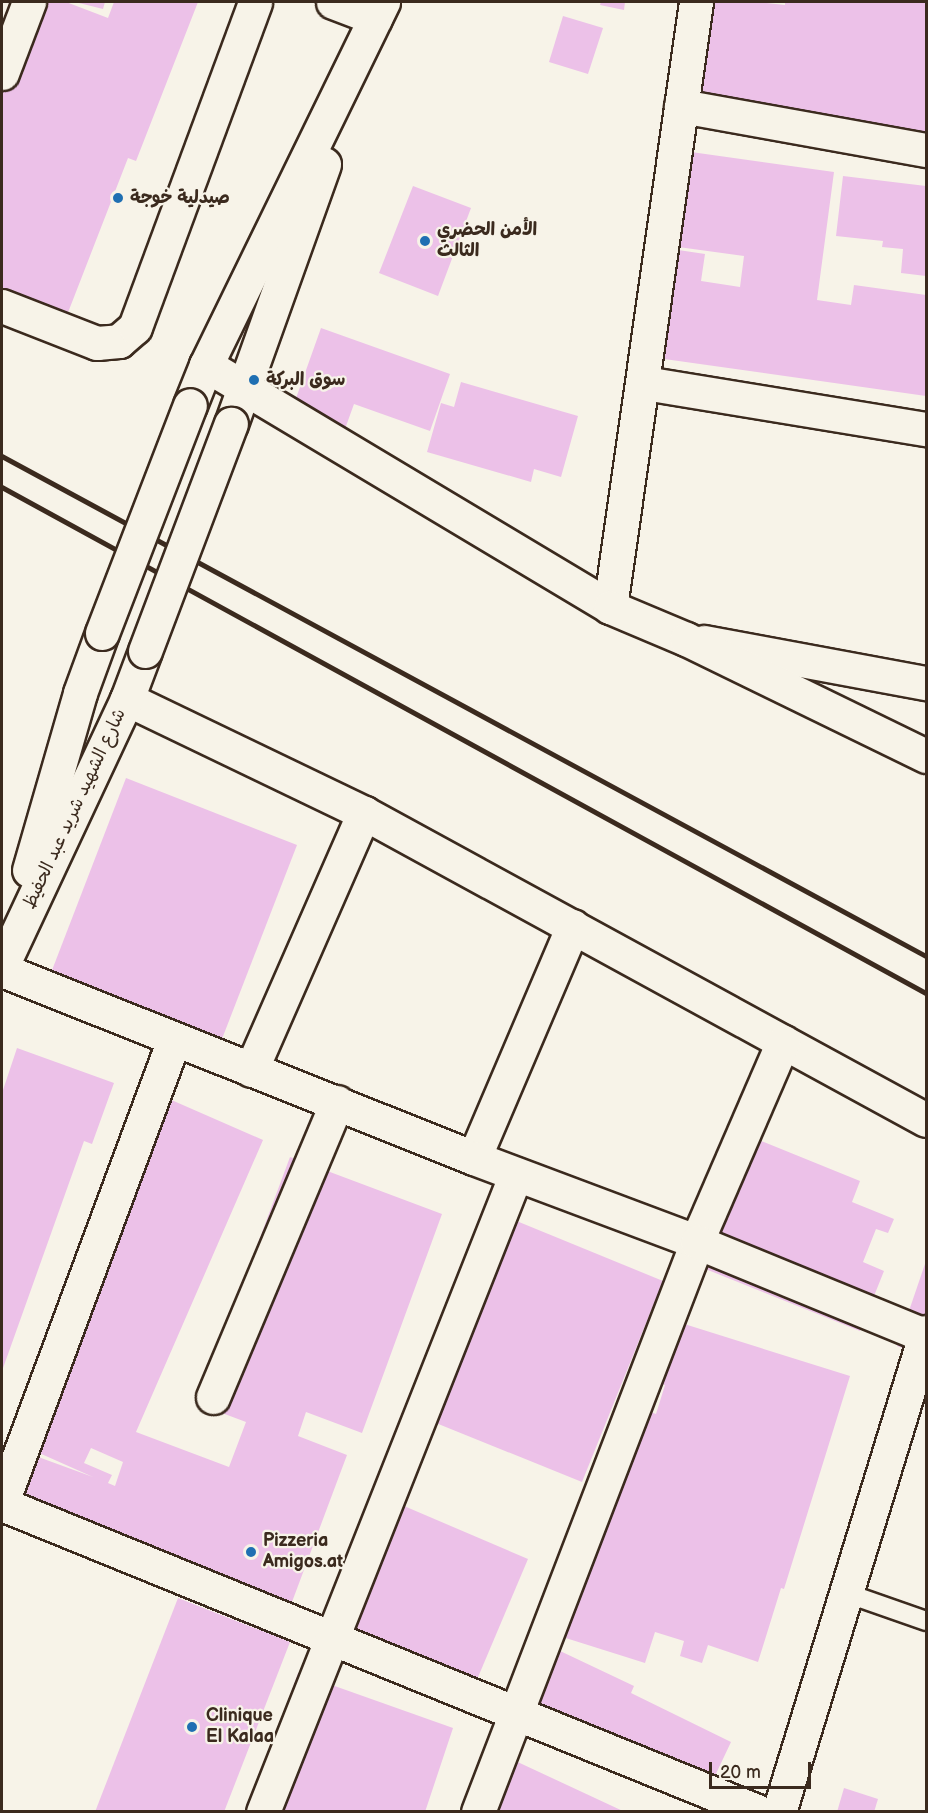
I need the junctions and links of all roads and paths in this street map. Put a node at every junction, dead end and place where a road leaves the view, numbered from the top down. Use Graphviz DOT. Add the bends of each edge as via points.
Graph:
graph roads {
  1 [pos="30,2"];
  2 [pos="255,2"];
  3 [pos="333,2"];
  4 [pos="696,2"];
  5 [pos="379,10"];
  6 [pos="2,73"];
  7 [pos="681,106"];
  8 [pos="927,150"];
  9 [pos="2,306"];
  10 [pos="206,365"];
  11 [pos="644,383"];
  12 [pos="245,389"];
  13 [pos="927,429"];
  14 [pos="610,607"];
  15 [pos="686,639"];
  16 [pos="927,683"];
  17 [pos="127,699"];
  18 [pos="927,756"];
  19 [pos="364,813"];
  20 [pos="573,926"];
  21 [pos="2,967"];
  22 [pos="174,1040"];
  23 [pos="783,1042"];
  24 [pos="251,1070"];
  25 [pos="337,1102"];
  26 [pos="927,1120"];
  27 [pos="474,1158"];
  28 [pos="516,1174"];
  29 [pos="698,1242"];
  30 [pos="926,1334"];
  31 [pos="213,1397"];
  32 [pos="2,1503"];
  33 [pos="846,1593"];
  34 [pos="927,1621"];
  35 [pos="330,1637"];
  36 [pos="516,1711"];
  37 [pos="262,1812"];
  38 [pos="478,1812"];
  39 [pos="759,1812"];
  40 [pos="779,1812"];
  1 -- 6 [label="street"];
  2 -- 9 [label="street" via="135,327 119,341 97,343"];
  3 -- 5 [label="street"];
  4 -- 7 [label="street"];
  5 -- 10 [label="street, شارع الشهيد شريد عبد الحفيظ"];
  5 -- 12 [label="street, شارع الشهيد شريد عبد الحفيظ"];
  7 -- 8 [label="street"];
  7 -- 11 [label="street"];
  10 -- 12 [label="street"];
  10 -- 21 [label="street, شارع الشهيد شريد عبد الحفيظ, bridge" via="80,693"];
  11 -- 13 [label="street"];
  11 -- 14 [label="street"];
  12 -- 14 [label="street"];
  12 -- 17 [label="street, شارع الشهيد شريد عبد الحفيظ, bridge"];
  14 -- 15 [label="street"];
  15 -- 16 [label="street"];
  15 -- 18 [label="street"];
  17 -- 19 [label="street"];
  17 -- 21 [label="street, شارع الشهيد شريد عبد الحفيظ"];
  19 -- 20 [label="street"];
  19 -- 24 [label="street"];
  20 -- 23 [label="street"];
  20 -- 27 [label="street"];
  21 -- 22 [label="street"];
  22 -- 24 [label="street"];
  22 -- 32 [label="street"];
  23 -- 26 [label="street"];
  23 -- 29 [label="street"];
  24 -- 25 [label="street"];
  25 -- 27 [label="street"];
  25 -- 31 [label="street"];
  27 -- 28 [label="street"];
  28 -- 29 [label="street"];
  28 -- 35 [label="street"];
  29 -- 30 [label="street"];
  29 -- 36 [label="street"];
  30 -- 33 [label="street"];
  32 -- 35 [label="street"];
  33 -- 34 [label="lane"];
  33 -- 40 [label="street"];
  35 -- 36 [label="street"];
  35 -- 37 [label="street"];
  36 -- 38 [label="street"];
  36 -- 39 [label="street"];
}
